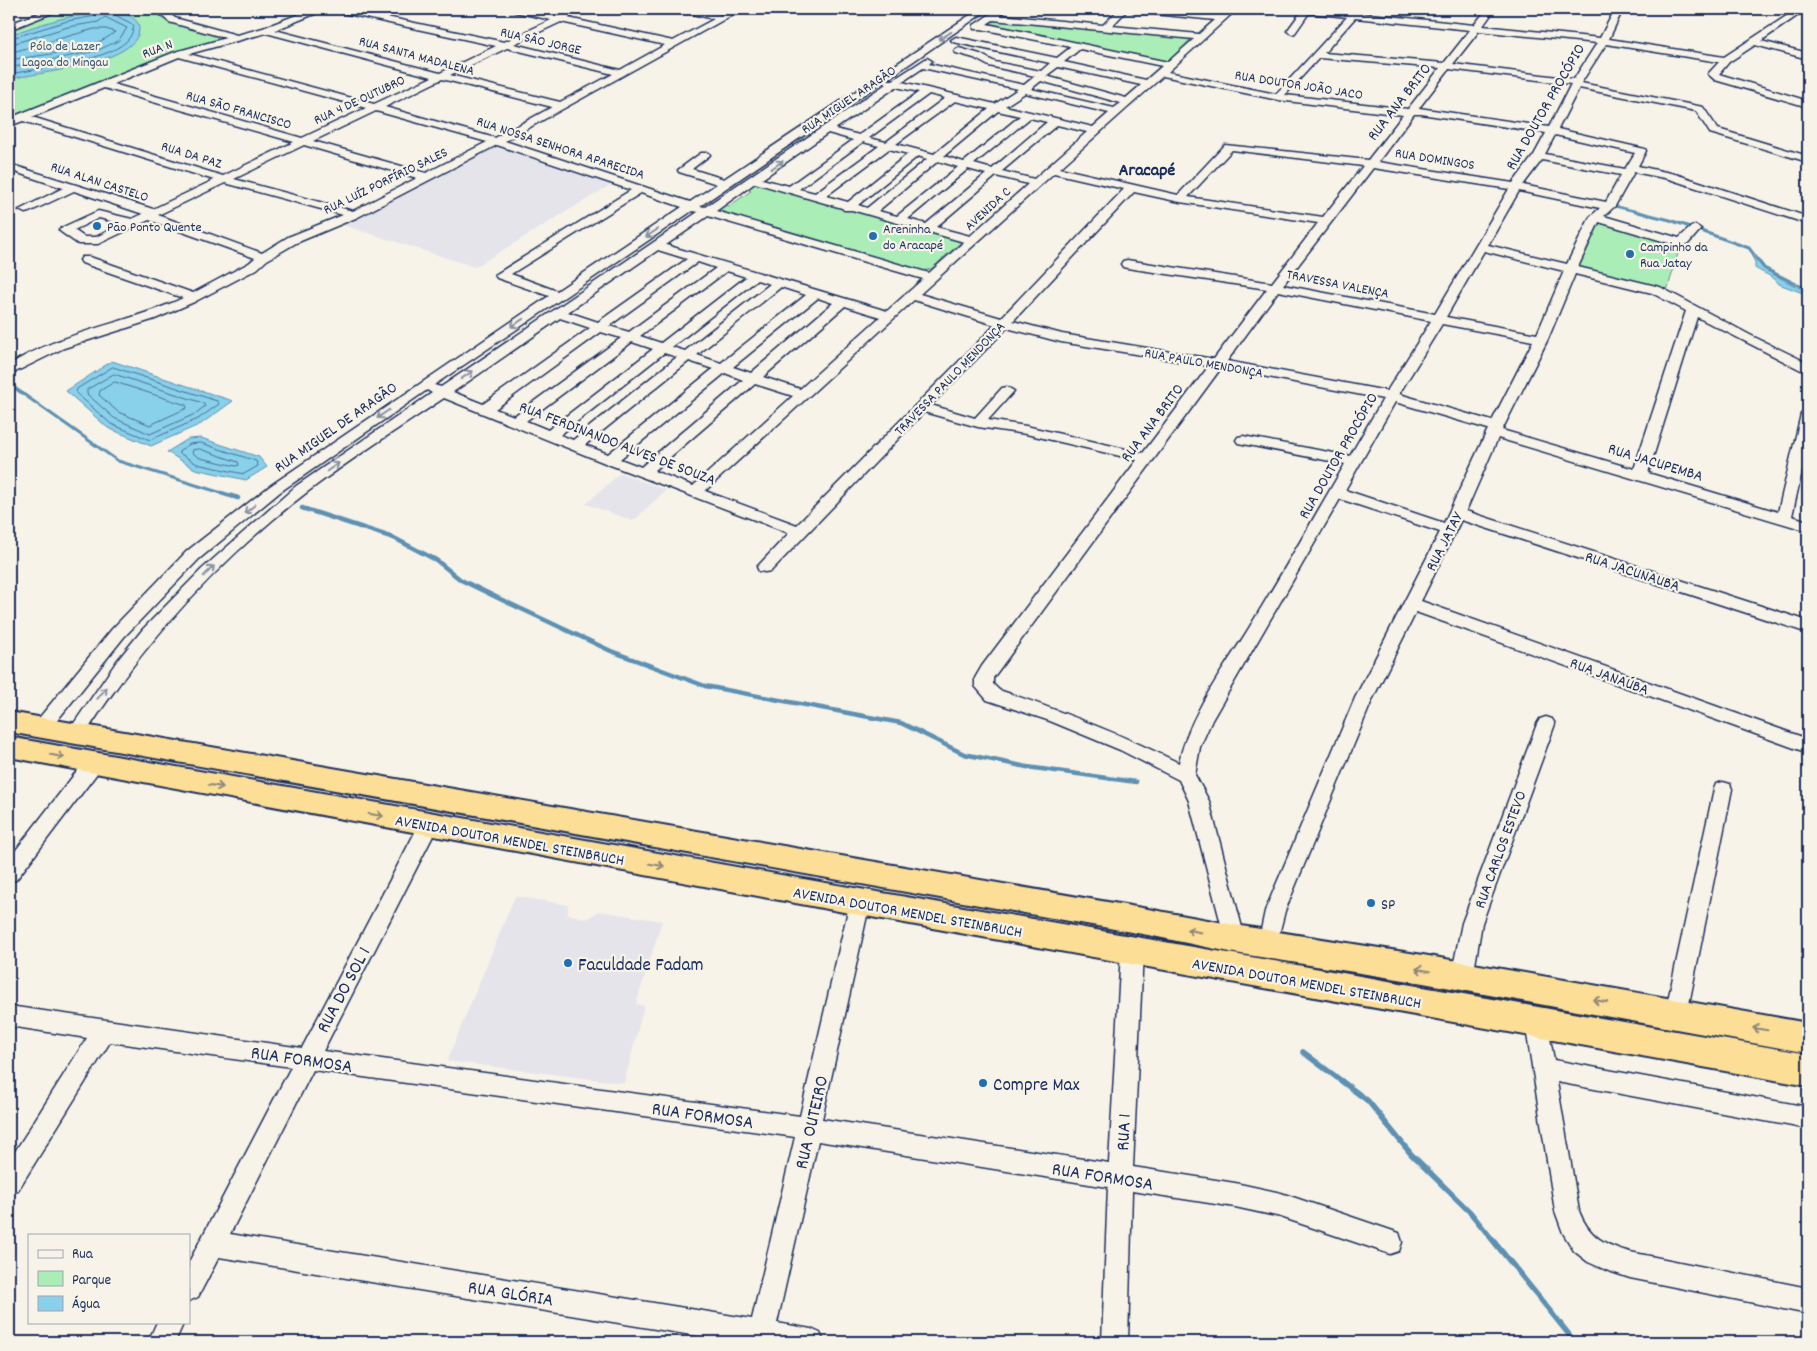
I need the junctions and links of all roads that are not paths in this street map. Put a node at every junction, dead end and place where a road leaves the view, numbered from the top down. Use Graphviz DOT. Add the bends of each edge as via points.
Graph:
graph roads {
  1 [pos="44,9"];
  2 [pos="58,9"];
  3 [pos="159,9"];
  4 [pos="319,9"];
  5 [pos="338,9"];
  6 [pos="514,9"];
  7 [pos="581,9"];
  8 [pos="682,9"];
  9 [pos="740,9"];
  10 [pos="985,9"];
  11 [pos="1003,9"];
  12 [pos="1124,9"];
  13 [pos="1133,9"];
  14 [pos="1233,9"];
  15 [pos="1294,9"];
  16 [pos="1491,9"];
  17 [pos="1619,9"];
  18 [pos="1307,10"];
  19 [pos="1802,10"];
  20 [pos="1357,12"];
  21 [pos="993,17"];
  22 [pos="560,18"];
  23 [pos="723,18"];
  24 [pos="1223,18"];
  25 [pos="9,22"];
  26 [pos="967,22"];
  27 [pos="980,25"];
  28 [pos="9,27"];
  29 [pos="1105,28"];
  30 [pos="1477,28"];
  31 [pos="266,30"];
  32 [pos="1292,31"];
  33 [pos="1202,37"];
  34 [pos="236,38"];
  35 [pos="1603,41"];
  36 [pos="1754,42"];
  37 [pos="672,44"];
  38 [pos="505,45"];
  39 [pos="954,45"];
  40 [pos="1078,46"];
  41 [pos="178,54"];
  42 [pos="1319,55"];
  43 [pos="1808,56"];
  44 [pos="1726,60"];
  45 [pos="1057,62"];
  46 [pos="922,65"];
  47 [pos="1447,66"];
  48 [pos="1165,69"];
  49 [pos="621,73"];
  50 [pos="441,76"];
  51 [pos="1040,76"];
  52 [pos="877,80"];
  53 [pos="102,84"];
  54 [pos="896,84"];
  55 [pos="1150,84"];
  56 [pos="1577,84"];
  57 [pos="1024,89"];
  58 [pos="927,91"];
  59 [pos="952,97"];
  60 [pos="1278,97"];
  61 [pos="1129,102"];
  62 [pos="1808,104"];
  63 [pos="562,106"];
  64 [pos="374,107"];
  65 [pos="997,107"];
  66 [pos="1117,112"];
  67 [pos="1412,112"];
  68 [pos="1028,115"];
  69 [pos="22,118"];
  70 [pos="1055,122"];
  71 [pos="9,123"];
  72 [pos="827,130"];
  73 [pos="1096,131"];
  74 [pos="1552,131"];
  75 [pos="861,138"];
  76 [pos="302,141"];
  77 [pos="495,142"];
  78 [pos="886,145"];
  79 [pos="1640,150"];
  80 [pos="916,153"];
  81 [pos="705,155"];
  82 [pos="1539,156"];
  83 [pos="935,158"];
  84 [pos="1808,159"];
  85 [pos="1372,163"];
  86 [pos="967,166"];
  87 [pos="9,167"];
  88 [pos="1052,169"];
  89 [pos="1629,170"];
  90 [pos="995,173"];
  91 [pos="426,177"];
  92 [pos="225,180"];
  93 [pos="754,180"];
  94 [pos="726,183"];
  95 [pos="1036,184"];
  96 [pos="1518,186"];
  97 [pos="72,188"];
  98 [pos="1131,188"];
  99 [pos="640,189"];
  100 [pos="789,191"];
  101 [pos="816,198"];
  102 [pos="1180,199"];
  103 [pos="693,206"];
  104 [pos="1608,206"];
  105 [pos="848,208"];
  106 [pos="25,210"];
  107 [pos="708,212"];
  108 [pos="868,212"];
  109 [pos="354,215"];
  110 [pos="149,216"];
  111 [pos="1596,217"];
  112 [pos="898,221"];
  113 [pos="1325,222"];
  114 [pos="1808,222"];
  115 [pos="132,223"];
  116 [pos="927,229"];
  117 [pos="1696,229"];
  118 [pos="974,241"];
  119 [pos="657,246"];
  120 [pos="1481,247"];
  121 [pos="263,257"];
  122 [pos="696,258"];
  123 [pos="86,260"];
  124 [pos="1127,264"];
  125 [pos="725,267"];
  126 [pos="1571,268"];
  127 [pos="755,276"];
  128 [pos="932,278"];
  129 [pos="779,283"];
  130 [pos="1275,287"];
  131 [pos="815,294"];
  132 [pos="558,295"];
  133 [pos="912,296"];
  134 [pos="193,297"];
  135 [pos="842,302"];
  136 [pos="1693,310"];
  137 [pos="558,313"];
  138 [pos="890,316"];
  139 [pos="1439,318"];
  140 [pos="1004,323"];
  141 [pos="599,326"];
  142 [pos="630,337"];
  143 [pos="1541,339"];
  144 [pos="664,349"];
  145 [pos="688,357"];
  146 [pos="1217,363"];
  147 [pos="720,368"];
  148 [pos="1808,368"];
  149 [pos="9,371"];
  150 [pos="754,378"];
  151 [pos="425,385"];
  152 [pos="1007,390"];
  153 [pos="441,392"];
  154 [pos="803,395"];
  155 [pos="1390,396"];
  156 [pos="922,407"];
  157 [pos="485,409"];
  158 [pos="1808,414"];
  159 [pos="516,422"];
  160 [pos="978,423"];
  161 [pos="1495,429"];
  162 [pos="551,435"];
  163 [pos="1243,440"];
  164 [pos="575,445"];
  165 [pos="1146,458"];
  166 [pos="610,460"];
  167 [pos="1353,462"];
  168 [pos="644,471"];
  169 [pos="1640,474"];
  170 [pos="284,483"];
  171 [pos="301,489"];
  172 [pos="696,491"];
  173 [pos="1336,492"];
  174 [pos="1457,513"];
  175 [pos="1784,518"];
  176 [pos="1808,526"];
  177 [pos="1449,530"];
  178 [pos="799,531"];
  179 [pos="766,567"];
  180 [pos="1411,604"];
  181 [pos="1808,627"];
  182 [pos="9,722"];
  183 [pos="1546,724"];
  184 [pos="41,728"];
  185 [pos="76,734"];
  186 [pos="1808,746"];
  187 [pos="9,747"];
  188 [pos="94,763"];
  189 [pos="1186,775"];
  190 [pos="1723,789"];
  191 [pos="429,824"];
  192 [pos="9,874"];
  193 [pos="860,902"];
  194 [pos="1235,939"];
  195 [pos="1268,944"];
  196 [pos="1132,951"];
  197 [pos="1462,978"];
  198 [pos="1676,1014"];
  199 [pos="9,1016"];
  200 [pos="1536,1022"];
  201 [pos="104,1031"];
  202 [pos="1808,1038"];
  203 [pos="306,1058"];
  204 [pos="1543,1069"];
  205 [pos="1808,1070"];
  206 [pos="1808,1118"];
  207 [pos="808,1128"];
  208 [pos="1120,1178"];
  209 [pos="9,1182"];
  210 [pos="1390,1242"];
  211 [pos="211,1244"];
  212 [pos="190,1286"];
  213 [pos="1808,1301"];
  214 [pos="170,1324"];
  215 [pos="761,1338"];
  216 [pos="161,1342"];
  217 [pos="811,1342"];
  218 [pos="1115,1342"];
  1 -- 25 [label="street"];
  2 -- 28 [label="street"];
  3 -- 34 [label="street" via="172,20"];
  4 -- 31 [label="street, RUA N"];
  5 -- 38 [label="street, RUA SÃO JORGE"];
  6 -- 22 [label="street"];
  7 -- 22 [label="street, RUA 4 DE OUTUBRO"];
  8 -- 23 [label="street"];
  9 -- 23 [label="street, RUA LUÍZ PORFÍRIO SALES"];
  10 -- 26 [label="street, RUA MIGUEL ARAGÃO"];
  11 -- 21 [label="street, RUA MIGUEL ARAGÃO"];
  12 -- 29 [label="street"];
  13 -- 24 [label="street"];
  14 -- 24 [label="street, AVENIDA C"];
  15 -- 18 [label="street"];
  16 -- 30 [label="street, RUA ANA BRITO"];
  17 -- 35 [label="street, RUA DOUTOR PROCÓPIO"];
  18 -- 20 [label="street"];
  18 -- 32 [label="street"];
  19 -- 36 [label="street"];
  20 -- 30 [label="street"];
  20 -- 42 [label="street"];
  21 -- 27 [label="street, RUA MIGUEL ARAGÃO"];
  21 -- 29 [label="street"];
  22 -- 37 [label="street"];
  22 -- 38 [label="street, RUA 4 DE OUTUBRO"];
  23 -- 37 [label="street, RUA LUÍZ PORFÍRIO SALES"];
  24 -- 33 [label="street, AVENIDA C"];
  26 -- 27 [label="street, RUA DOUTOR JOÃO JACO"];
  26 -- 52 [label="street, RUA MIGUEL ARAGÃO, one-way"];
  27 -- 39 [label="street, RUA MIGUEL ARAGÃO"];
  27 -- 40 [label="street, RUA DOUTOR JOÃO JACO"];
  29 -- 33 [label="street"];
  30 -- 35 [label="street"];
  30 -- 47 [label="street, RUA ANA BRITO"];
  31 -- 34 [label="street, RUA N"];
  31 -- 50 [label="street, RUA SANTA MADALENA"];
  33 -- 48 [label="street, AVENIDA C"];
  34 -- 41 [label="street, RUA N"];
  35 -- 44 [label="street"];
  35 -- 56 [label="street, RUA DOUTOR PROCÓPIO"];
  36 -- 43 [label="street"];
  36 -- 44 [label="street"];
  37 -- 49 [label="street, RUA LUÍZ PORFÍRIO SALES"];
  38 -- 49 [label="street, RUA SÃO JORGE"];
  38 -- 50 [label="street, RUA 4 DE OUTUBRO"];
  39 -- 45 [label="street"];
  39 -- 46 [label="street, RUA MIGUEL ARAGÃO"];
  39 -- 51 [label="street" via="992,64"];
  40 -- 45 [label="street"];
  40 -- 48 [label="street, RUA DOUTOR JOÃO JACO"];
  41 -- 53 [label="street, RUA N"];
  41 -- 64 [label="street, RUA NOSSA SENHORA APARECIDA"];
  42 -- 47 [label="street"];
  42 -- 60 [label="street"];
  44 -- 62 [label="street" via="1714,76"];
  45 -- 51 [label="street"];
  45 -- 55 [label="street"];
  46 -- 54 [label="street, RUA MIGUEL ARAGÃO"];
  46 -- 57 [label="street"];
  47 -- 56 [label="street"];
  47 -- 67 [label="street, RUA ANA BRITO"];
  48 -- 55 [label="street, AVENIDA C"];
  48 -- 60 [label="street, RUA DOUTOR JOÃO JACO"];
  49 -- 63 [label="street, RUA LUÍZ PORFÍRIO SALES"];
  50 -- 63 [label="street, RUA SANTA MADALENA"];
  50 -- 64 [label="street, RUA 4 DE OUTUBRO"];
  51 -- 57 [label="street"];
  51 -- 61 [label="street" via="1089,93"];
  52 -- 54 [label="street"];
  52 -- 94 [label="street, RUA MIGUEL ARAGÃO"];
  53 -- 69 [label="street, RUA N"];
  53 -- 76 [label="street, RUA SÃO FRANCISCO"];
  54 -- 58 [label="street"];
  54 -- 72 [label="street, RUA MIGUEL ARAGÃO"];
  55 -- 61 [label="street, AVENIDA C"];
  56 -- 74 [label="street, RUA DOUTOR PROCÓPIO"];
  56 -- 84 [label="street" via="1699,109 1714,131"];
  57 -- 65 [label="street"];
  57 -- 66 [label="street"];
  58 -- 59 [label="street"];
  58 -- 75 [label="street"];
  59 -- 65 [label="street"];
  59 -- 78 [label="street"];
  60 -- 67 [label="street, RUA DOUTOR JOÃO JACO"];
  61 -- 66 [label="street, AVENIDA C"];
  63 -- 77 [label="street, RUA LUÍZ PORFÍRIO SALES"];
  64 -- 76 [label="street, RUA 4 DE OUTUBRO"];
  64 -- 77 [label="street, RUA NOSSA SENHORA APARECIDA"];
  65 -- 68 [label="street"];
  65 -- 83 [label="street"];
  66 -- 73 [label="street, AVENIDA C"];
  67 -- 74 [label="street, RUA DOUTOR JOÃO JACO"];
  67 -- 85 [label="street, RUA ANA BRITO"];
  68 -- 70 [label="street"];
  68 -- 86 [label="street"];
  69 -- 71 [label="street, RUA N"];
  69 -- 92 [label="street, RUA DA PAZ"];
  70 -- 73 [label="street"];
  70 -- 90 [label="street"];
  72 -- 75 [label="street"];
  93 -- 72 [label="street, RUA MIGUEL ARAGÃO, one-way"];
  73 -- 88 [label="street, AVENIDA C"];
  74 -- 79 [label="street, RUA DOUTOR JOÃO JACO"];
  74 -- 82 [label="street, RUA DOUTOR PROCÓPIO"];
  75 -- 78 [label="street"];
  75 -- 100 [label="street"];
  76 -- 91 [label="street, RUA SÃO FRANCISCO"];
  76 -- 92 [label="street, RUA 4 DE OUTUBRO"];
  77 -- 91 [label="street, RUA LUÍZ PORFÍRIO SALES"];
  77 -- 99 [label="street, RUA NOSSA SENHORA APARECIDA"];
  78 -- 80 [label="street"];
  78 -- 101 [label="street"];
  79 -- 89 [label="street, RUA JATAY"];
  80 -- 83 [label="street"];
  80 -- 105 [label="street"];
  81 -- 94 [label="street" via="683,170"];
  82 -- 89 [label="street"];
  82 -- 96 [label="street, RUA DOUTOR PROCÓPIO"];
  83 -- 86 [label="street"];
  83 -- 108 [label="street"];
  85 -- 96 [label="street, RUA DOMINGOS"];
  85 -- 102 [label="street, RUA DOMINGOS" via="1229,147"];
  85 -- 113 [label="street, RUA ANA BRITO"];
  86 -- 90 [label="street"];
  86 -- 112 [label="street"];
  87 -- 97 [label="street, RUA ALAN CASTELO"];
  88 -- 95 [label="street, AVENIDA C"];
  88 -- 98 [label="street"];
  89 -- 104 [label="street, RUA JATAY"];
  89 -- 114 [label="street" via="1671,176"];
  90 -- 95 [label="street"];
  90 -- 116 [label="street"];
  91 -- 109 [label="street, RUA LUÍZ PORFÍRIO SALES"];
  92 -- 109 [label="street, RUA DA PAZ"];
  92 -- 110 [label="street, RUA 4 DE OUTUBRO"];
  93 -- 100 [label="street"];
  93 -- 107 [label="street, RUA MIGUEL ARAGÃO"];
  94 -- 103 [label="street, RUA MIGUEL ARAGÃO"];
  95 -- 118 [label="street, AVENIDA C"];
  96 -- 104 [label="street, RUA DOMINGOS"];
  96 -- 120 [label="street, RUA DOUTOR PROCÓPIO"];
  97 -- 106 [label="street"];
  97 -- 110 [label="street, RUA ALAN CASTELO" via="149,212"];
  98 -- 102 [label="street"];
  98 -- 140 [label="street, TRAVESSA PAULO MENDONÇA"];
  99 -- 103 [label="street, RUA NOSSA SENHORA APARECIDA"];
  99 -- 132 [label="street" via="501,275"];
  100 -- 101 [label="street"];
  101 -- 105 [label="street"];
  102 -- 113 [label="street"];
  103 -- 107 [label="street, RUA NOSSA SENHORA APARECIDA"];
  103 -- 132 [label="street, RUA MIGUEL DE ARAGÃO, one-way"];
  104 -- 111 [label="street, RUA JATAY"];
  105 -- 108 [label="street"];
  107 -- 119 [label="street, RUA MIGUEL DE ARAGÃO"];
  107 -- 128 [label="street, RUA NOSSA SENHORA APARECIDA"];
  108 -- 112 [label="street"];
  109 -- 121 [label="street, RUA LUÍZ PORFÍRIO SALES" via="308,232"];
  110 -- 115 [label="street, RUA 4 DE OUTUBRO"];
  110 -- 121 [label="street, RUA ALAN CASTELO"];
  111 -- 117 [label="street" via="1679,242"];
  111 -- 126 [label="street, RUA JATAY"];
  112 -- 116 [label="street"];
  113 -- 130 [label="street, RUA ANA BRITO"];
  115 -- 115 [label="street, RUA 4 DE OUTUBRO" via="98,240 82,241 65,230 98,214"];
  116 -- 118 [label="street"];
  118 -- 128 [label="street, AVENIDA C"];
  119 -- 122 [label="street"];
  119 -- 137 [label="street, RUA MIGUEL DE ARAGÃO"];
  120 -- 126 [label="street"];
  120 -- 139 [label="street, RUA DOUTOR PROCÓPIO"];
  121 -- 134 [label="street, RUA LUÍZ PORFÍRIO SALES" via="253,266"];
  122 -- 125 [label="street"];
  122 -- 141 [label="street"];
  123 -- 134 [label="street"];
  124 -- 130 [label="street, TRAVESSA VALENÇA"];
  125 -- 127 [label="street"];
  125 -- 142 [label="street"];
  126 -- 136 [label="street" via="1656,290"];
  126 -- 143 [label="street, RUA JATAY"];
  127 -- 129 [label="street"];
  127 -- 144 [label="street"];
  128 -- 133 [label="street, AVENIDA C"];
  129 -- 131 [label="street"];
  129 -- 145 [label="street"];
  130 -- 139 [label="street, TRAVESSA VALENÇA"];
  130 -- 146 [label="street, RUA ANA BRITO"];
  131 -- 135 [label="street"];
  131 -- 147 [label="street"];
  132 -- 151 [label="street, RUA MIGUEL DE ARAGÃO, one-way"];
  133 -- 138 [label="street, AVENIDA C"];
  133 -- 140 [label="street, RUA PAULO MENDONÇA"];
  134 -- 149 [label="street, RUA LUÍZ PORFÍRIO SALES" via="150,317 56,346"];
  135 -- 138 [label="street"];
  135 -- 150 [label="street"];
  136 -- 148 [label="street"];
  136 -- 169 [label="street"];
  137 -- 141 [label="street"];
  153 -- 137 [label="street, RUA MIGUEL DE ARAGÃO, one-way"];
  138 -- 154 [label="street, AVENIDA C"];
  139 -- 143 [label="street, TRAVESSA VALENÇA"];
  139 -- 155 [label="street, RUA DOUTOR PROCÓPIO"];
  140 -- 146 [label="street, RUA PAULO MENDONÇA" via="1061,338"];
  140 -- 156 [label="street, TRAVESSA PAULO MENDONÇA"];
  141 -- 142 [label="street"];
  141 -- 157 [label="street"];
  142 -- 144 [label="street"];
  142 -- 159 [label="street"];
  143 -- 161 [label="street, RUA JATAY"];
  144 -- 145 [label="street"];
  144 -- 162 [label="street"];
  145 -- 147 [label="street"];
  145 -- 164 [label="street"];
  146 -- 155 [label="street, RUA PAULO MENDONÇA"];
  146 -- 165 [label="street, RUA ANA BRITO"];
  147 -- 150 [label="street"];
  147 -- 166 [label="street"];
  150 -- 154 [label="street"];
  150 -- 168 [label="street"];
  151 -- 153 [label="street, RUA FERDINANDO ALVES DE SOUZA"];
  151 -- 170 [label="street, RUA MIGUEL DE ARAGÃO, one-way"];
  152 -- 160 [label="street"];
  153 -- 157 [label="street, RUA FERDINANDO ALVES DE SOUZA"];
  171 -- 153 [label="street, RUA MIGUEL DE ARAGÃO, one-way"];
  154 -- 172 [label="street, AVENIDA C"];
  155 -- 161 [label="street, RUA PAULO MENDONÇA"];
  155 -- 167 [label="street, RUA DOUTOR PROCÓPIO"];
  156 -- 160 [label="street"];
  156 -- 178 [label="street, TRAVESSA PAULO MENDONÇA"];
  157 -- 159 [label="street, RUA FERDINANDO ALVES DE SOUZA"];
  158 -- 175 [label="street"];
  159 -- 162 [label="street, RUA FERDINANDO ALVES DE SOUZA"];
  160 -- 165 [label="street" via="1026,430"];
  161 -- 169 [label="street, RUA JACUPEMBA"];
  161 -- 174 [label="street, RUA JATAY"];
  162 -- 164 [label="street, RUA FERDINANDO ALVES DE SOUZA"];
  163 -- 167 [label="street"];
  164 -- 166 [label="street, RUA FERDINANDO ALVES DE SOUZA"];
  165 -- 189 [label="street, RUA ANA BRITO" via="988,670 984,686 993,695 1127,745"];
  166 -- 168 [label="street, RUA FERDINANDO ALVES DE SOUZA"];
  167 -- 173 [label="street, RUA DOUTOR PROCÓPIO"];
  168 -- 172 [label="street, RUA FERDINANDO ALVES DE SOUZA"];
  169 -- 175 [label="street, RUA JACUPEMBA"];
  170 -- 171 [label="street"];
  170 -- 184 [label="street, RUA MIGUEL DE ARAGÃO, one-way" via="193,555 118,633"];
  185 -- 171 [label="street, RUA MIGUEL DE ARAGÃO, one-way" via="97,698 156,626 210,569"];
  172 -- 178 [label="street, RUA FERDINANDO ALVES DE SOUZA"];
  173 -- 177 [label="street"];
  173 -- 189 [label="street, RUA DOUTOR PROCÓPIO" via="1204,718 1192,747"];
  174 -- 177 [label="street, RUA JATAY"];
  174 -- 181 [label="street, RUA JACUNAUBA"];
  175 -- 176 [label="street, RUA JACUPEMBA"];
  177 -- 180 [label="street, RUA JATAY"];
  178 -- 179 [label="street, TRAVESSA PAULO MENDONÇA"];
  180 -- 186 [label="street, RUA JANAÚBA"];
  180 -- 195 [label="street, RUA JATAY" via="1364,698 1275,911"];
  182 -- 184 [label="highway, AVENIDA DOUTOR MENDEL STEINBRUCH"];
  183 -- 197 [label="street, RUA CARLOS ESTEVO" via="1472,923"];
  184 -- 185 [label="highway, AVENIDA DOUTOR MENDEL STEINBRUCH"];
  194 -- 185 [label="highway, AVENIDA DOUTOR MENDEL STEINBRUCH, one-way"];
  187 -- 188 [label="highway, AVENIDA DOUTOR MENDEL STEINBRUCH, one-way"];
  188 -- 191 [label="highway, AVENIDA DOUTOR MENDEL STEINBRUCH, one-way"];
  188 -- 192 [label="street"];
  189 -- 194 [label="street" via="1199,801"];
  190 -- 198 [label="street"];
  191 -- 193 [label="highway, AVENIDA DOUTOR MENDEL STEINBRUCH, one-way"];
  191 -- 203 [label="street, RUA DO SOL 1"];
  193 -- 196 [label="highway, AVENIDA DOUTOR MENDEL STEINBRUCH"];
  193 -- 207 [label="street, RUA OUTEIRO"];
  194 -- 195 [label="highway, AVENIDA DOUTOR MENDEL STEINBRUCH"];
  197 -- 195 [label="highway, AVENIDA DOUTOR MENDEL STEINBRUCH, one-way"];
  196 -- 200 [label="highway, AVENIDA DOUTOR MENDEL STEINBRUCH"];
  196 -- 208 [label="street, RUA 1"];
  198 -- 197 [label="highway, AVENIDA DOUTOR MENDEL STEINBRUCH, one-way"];
  202 -- 198 [label="highway, AVENIDA DOUTOR MENDEL STEINBRUCH, one-way"];
  199 -- 201 [label="street, RUA FORMOSA"];
  200 -- 204 [label="street"];
  200 -- 205 [label="highway, AVENIDA DOUTOR MENDEL STEINBRUCH"];
  201 -- 203 [label="street, RUA FORMOSA"];
  201 -- 209 [label="street"];
  203 -- 207 [label="street, RUA FORMOSA"];
  203 -- 211 [label="street, RUA DO SOL 1"];
  204 -- 206 [label="street"];
  204 -- 213 [label="street" via="1567,1211 1573,1230 1586,1247 1605,1258 1630,1265"];
  207 -- 208 [label="street, RUA FORMOSA"];
  207 -- 215 [label="street, RUA OUTEIRO"];
  208 -- 210 [label="street, RUA FORMOSA" via="1281,1205"];
  208 -- 218 [label="street, RUA 1"];
  211 -- 212 [label="street, RUA DO SOL 1"];
  211 -- 215 [label="street, RUA GLÓRIA"];
  214 -- 216 [label="street"];
  215 -- 217 [label="street, RUA GLÓRIA"];
}
